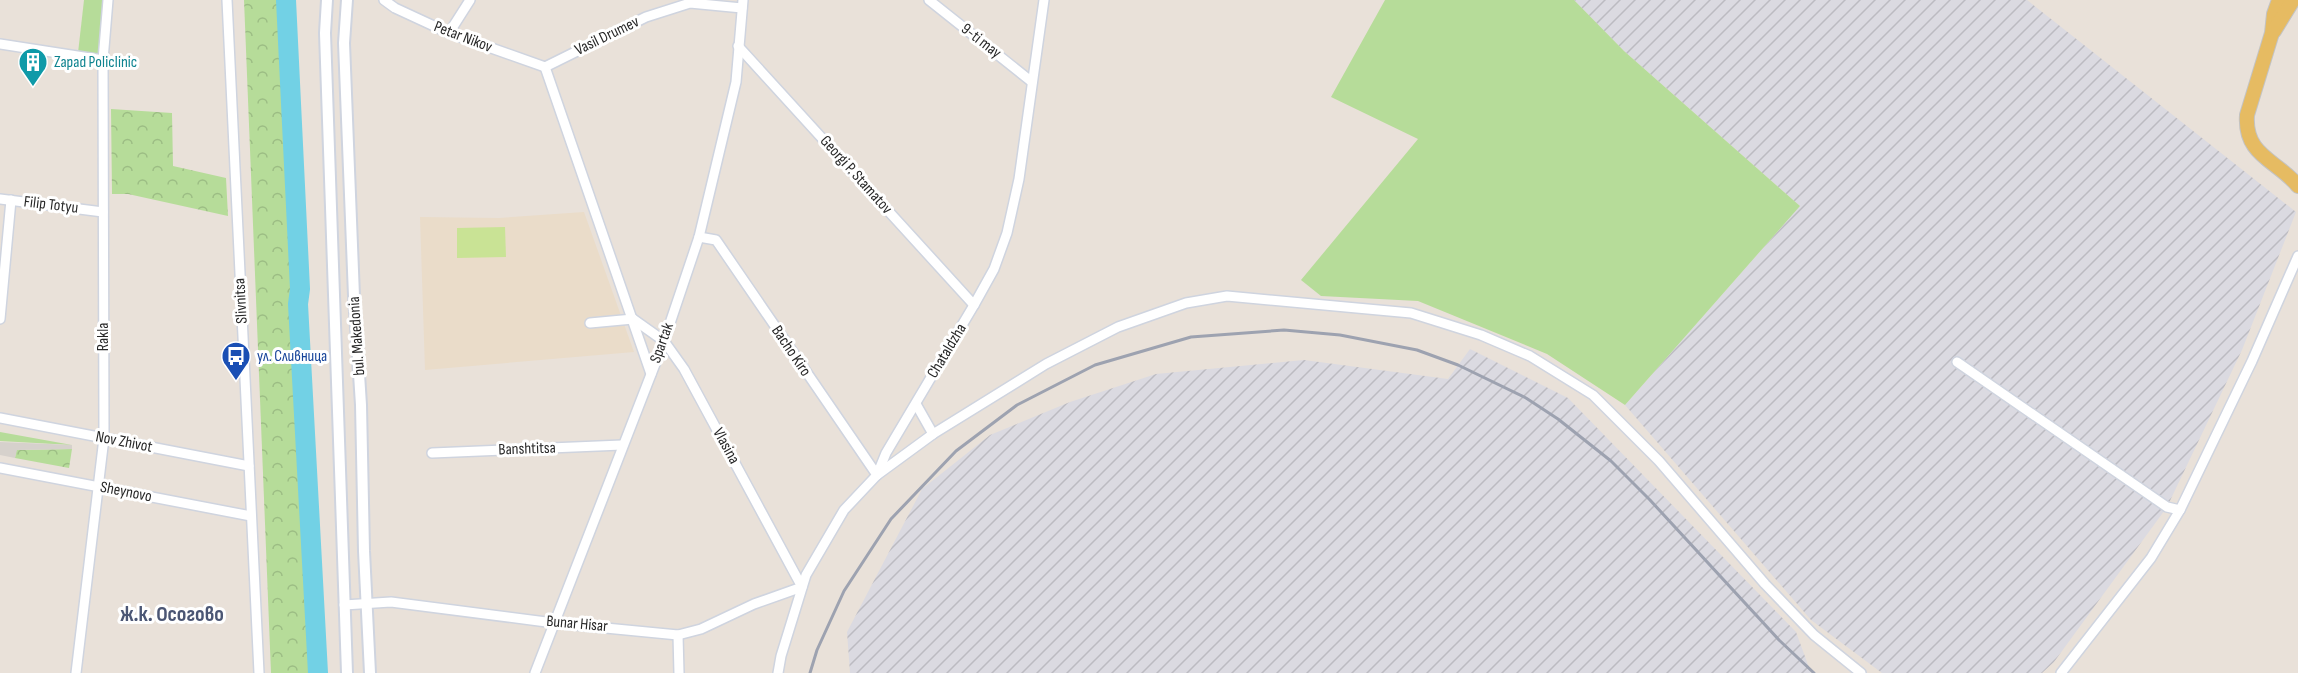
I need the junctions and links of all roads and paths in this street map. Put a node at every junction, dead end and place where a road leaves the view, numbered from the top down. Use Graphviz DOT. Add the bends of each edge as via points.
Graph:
graph roads {
  1 [pos="108,0"];
  2 [pos="227,0"];
  3 [pos="327,0"];
  4 [pos="348,0"];
  5 [pos="356,0"];
  6 [pos="384,0"];
  7 [pos="470,0"];
  8 [pos="929,0"];
  9 [pos="1044,0"];
  10 [pos="743,4"];
  11 [pos="2285,4"];
  12 [pos="346,16"];
  13 [pos="449,33"];
  14 [pos="0,44"];
  15 [pos="738,45"];
  16 [pos="103,60"];
  17 [pos="544,67"];
  18 [pos="1032,82"];
  19 [pos="2296,181"];
  20 [pos="0,199"];
  21 [pos="11,200"];
  22 [pos="102,212"];
  23 [pos="699,237"];
  24 [pos="2298,256"];
  25 [pos="974,305"];
  26 [pos="0,319"];
  27 [pos="633,320"];
  28 [pos="590,323"];
  29 [pos="664,341"];
  30 [pos="1956,362"];
  31 [pos="651,374"];
  32 [pos="916,404"];
  33 [pos="0,418"];
  34 [pos="933,434"];
  35 [pos="104,438"];
  36 [pos="622,445"];
  37 [pos="432,453"];
  38 [pos="249,466"];
  39 [pos="0,468"];
  40 [pos="877,475"];
  41 [pos="98,487"];
  42 [pos="2180,510"];
  43 [pos="251,516"];
  44 [pos="802,587"];
  45 [pos="366,603"];
  46 [pos="344,605"];
  47 [pos="554,623"];
  48 [pos="678,635"];
  49 [pos="76,673"];
  50 [pos="259,673"];
  51 [pos="347,673"];
  52 [pos="370,673"];
  53 [pos="534,673"];
  54 [pos="679,673"];
  55 [pos="778,673"];
  56 [pos="1861,673"];
  57 [pos="2061,673"];
  1 -- 16 [label="street, Rakla"];
  2 -- 38 [label="street, Slivnitsa"];
  3 -- 46 [label="street, bul. Makedonia" via="325,45"];
  4 -- 12 [label="street, bul. Makedonia"];
  5 -- 12 [label="street"];
  6 -- 13 [label="street, Petar Nikov"];
  7 -- 13 [label="street"];
  8 -- 18 [label="street, 9-ti may"];
  9 -- 18 [label="street, Chataldzha"];
  10 -- 15 [label="street, Spartak"];
  10 -- 17 [label="street, Vasil Drumev" via="690,3 645,17"];
  11 -- 19 [label="main road" via="2274,14 2246,124 2258,151"];
  12 -- 45 [label="street, bul. Makedonia"];
  13 -- 17 [label="street, Petar Nikov"];
  14 -- 16 [label="street"];
  15 -- 23 [label="street, Spartak" via="736,82"];
  15 -- 25 [label="street, Georgi P. Stamatov"];
  16 -- 22 [label="street, Rakla"];
  17 -- 27 [label="street"];
  18 -- 25 [label="street, Chataldzha" via="1019,179 1007,232 994,269"];
  20 -- 21 [label="street, Filip Totyu"];
  21 -- 22 [label="street, Filip Totyu"];
  21 -- 26 [label="street"];
  22 -- 35 [label="street, Rakla"];
  23 -- 29 [label="street, Spartak"];
  23 -- 40 [label="street, Bacho Kiro" via="716,240"];
  24 -- 42 [label="street"];
  25 -- 32 [label="street, Chataldzha"];
  27 -- 28 [label="street"];
  27 -- 29 [label="street, Vlasina"];
  27 -- 31 [label="street"];
  29 -- 31 [label="street, Spartak"];
  29 -- 44 [label="street, Vlasina" via="684,369"];
  30 -- 42 [label="street" via="2167,507"];
  31 -- 36 [label="street, Spartak"];
  32 -- 34 [label="street"];
  32 -- 40 [label="street, Chataldzha"];
  33 -- 35 [label="street, Nov Zhivot"];
  34 -- 40 [label="street"];
  34 -- 56 [label="street" via="1046,364 1118,327 1186,303 1227,296 1411,313 1480,334 1530,356 1593,395 1659,461 1805,626"];
  35 -- 38 [label="street, Nov Zhivot"];
  35 -- 41 [label="street, Rakla"];
  36 -- 37 [label="street, Banshtitsa"];
  36 -- 47 [label="street, Spartak"];
  38 -- 43 [label="street, Slivnitsa"];
  39 -- 41 [label="street, Sheynovo"];
  40 -- 44 [label="street, Chataldzha" via="844,510"];
  41 -- 43 [label="street, Sheynovo"];
  41 -- 49 [label="street, Rakla"];
  42 -- 57 [label="street" via="2151,558"];
  43 -- 50 [label="street, Slivnitsa"];
  44 -- 48 [label="street, Bunar Hisar"];
  44 -- 55 [label="street, Chataldzha"];
  45 -- 46 [label="street, Bunar Hisar"];
  45 -- 47 [label="street, Bunar Hisar" via="391,602"];
  45 -- 52 [label="street, bul. Makedonia"];
  46 -- 51 [label="street, bul. Makedonia"];
  47 -- 48 [label="street, Bunar Hisar"];
  47 -- 53 [label="street, Spartak"];
  48 -- 54 [label="street"];
}
